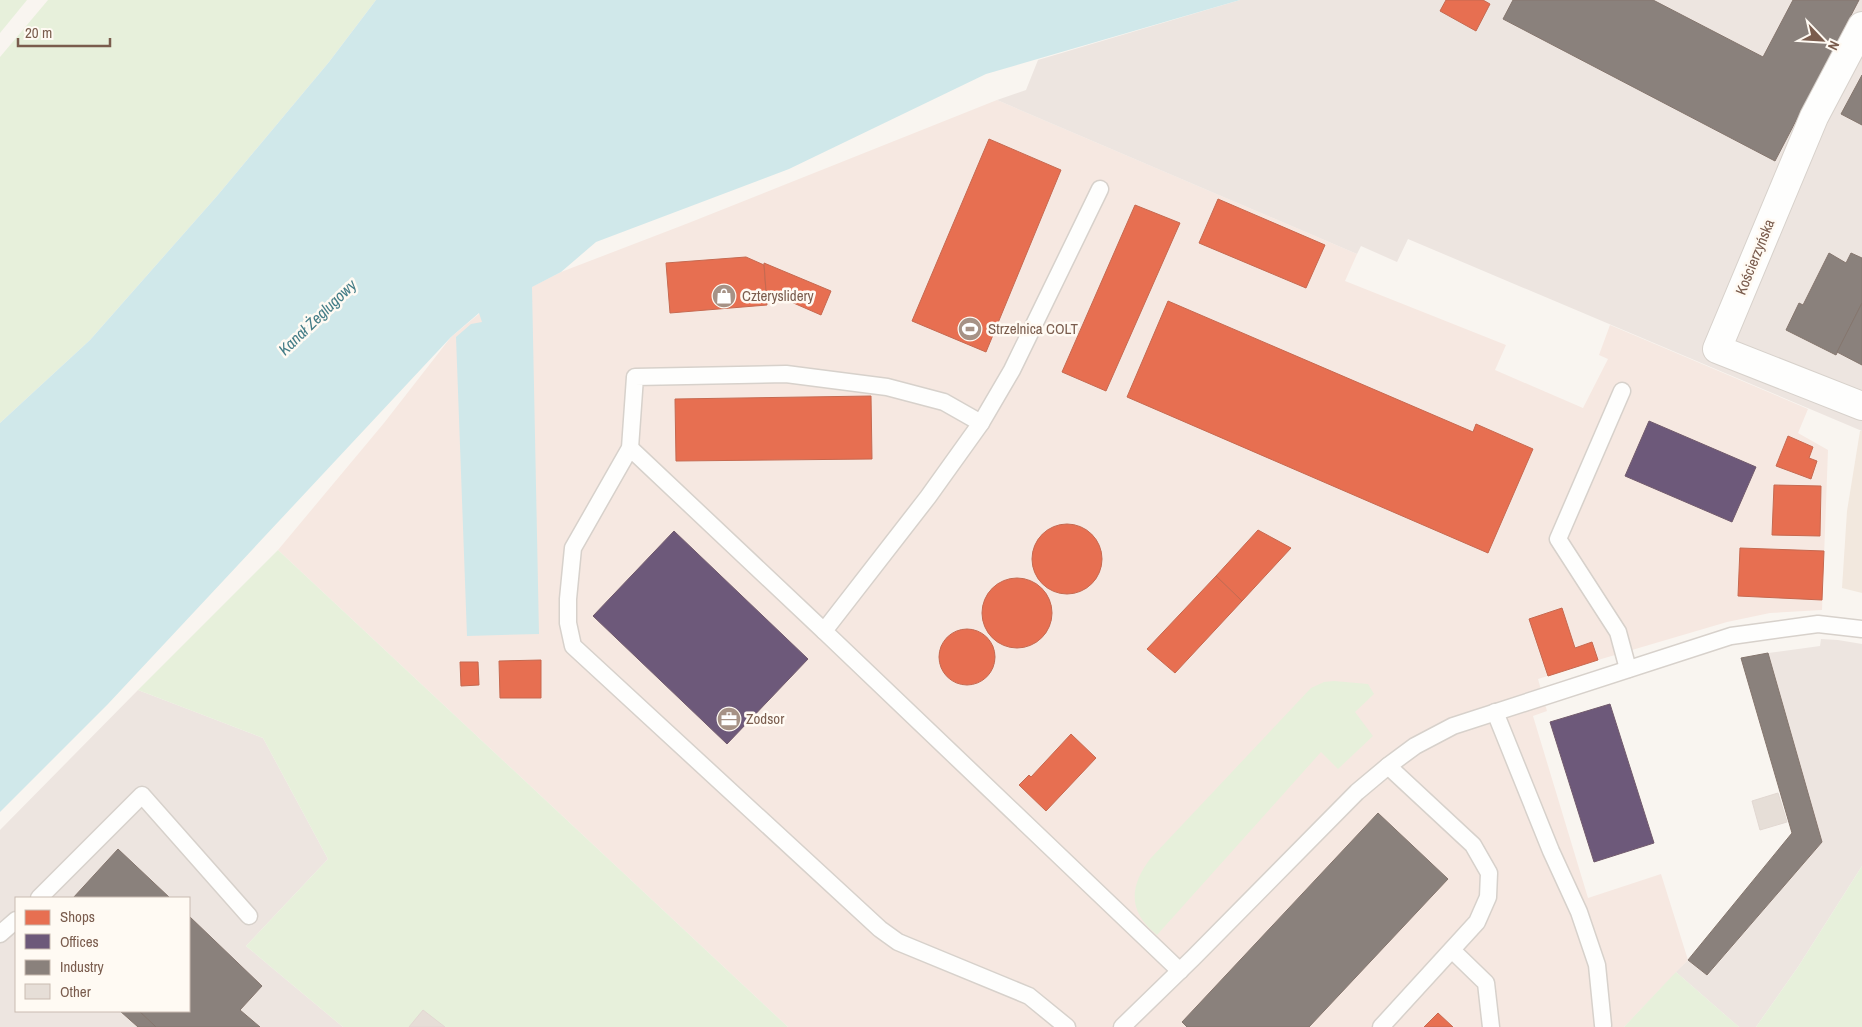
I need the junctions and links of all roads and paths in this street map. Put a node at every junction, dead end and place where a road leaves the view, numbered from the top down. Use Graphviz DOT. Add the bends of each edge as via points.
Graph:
graph roads {
  1 [pos="1862,26"];
  2 [pos="1100,189"];
  3 [pos="1622,390"];
  4 [pos="1862,406"];
  5 [pos="981,423"];
  6 [pos="630,448"];
  7 [pos="1862,630"];
  8 [pos="824,631"];
  9 [pos="1628,669"];
  10 [pos="1495,712"];
  11 [pos="1388,766"];
  12 [pos="40,897"];
  13 [pos="248,916"];
  14 [pos="15,921"];
  15 [pos="0,934"];
  16 [pos="1452,950"];
  17 [pos="1180,971"];
  18 [pos="1603,1025"];
  19 [pos="1067,1027"];
  20 [pos="1122,1027"];
  21 [pos="1381,1027"];
  22 [pos="1492,1027"];
  1 -- 4 [label="street, Kościerzyńska" via="1814,117 1717,349"];
  2 -- 5 [label="lane" via="1012,370"];
  3 -- 9 [label="lane" via="1558,539 1618,632"];
  5 -- 6 [label="lane" via="944,402 887,387 786,374 635,377"];
  5 -- 8 [label="lane"];
  6 -- 8 [label="lane"];
  6 -- 19 [label="lane" via="573,548 568,623 573,646 880,929 898,942 1029,996"];
  7 -- 9 [label="lane" via="1818,624 1731,636"];
  8 -- 17 [label="lane"];
  9 -- 10 [label="lane"];
  10 -- 11 [label="lane" via="1453,726 1415,746"];
  10 -- 18 [label="lane" via="1550,851 1579,912 1597,965"];
  11 -- 16 [label="lane" via="1473,845 1489,873 1488,897 1477,922"];
  11 -- 17 [label="lane" via="1357,792"];
  12 -- 13 [label="lane" via="142,794"];
  14 -- 15 [label="lane"];
  16 -- 21 [label="lane"];
  16 -- 22 [label="lane" via="1486,983"];
  17 -- 20 [label="lane"];
}
